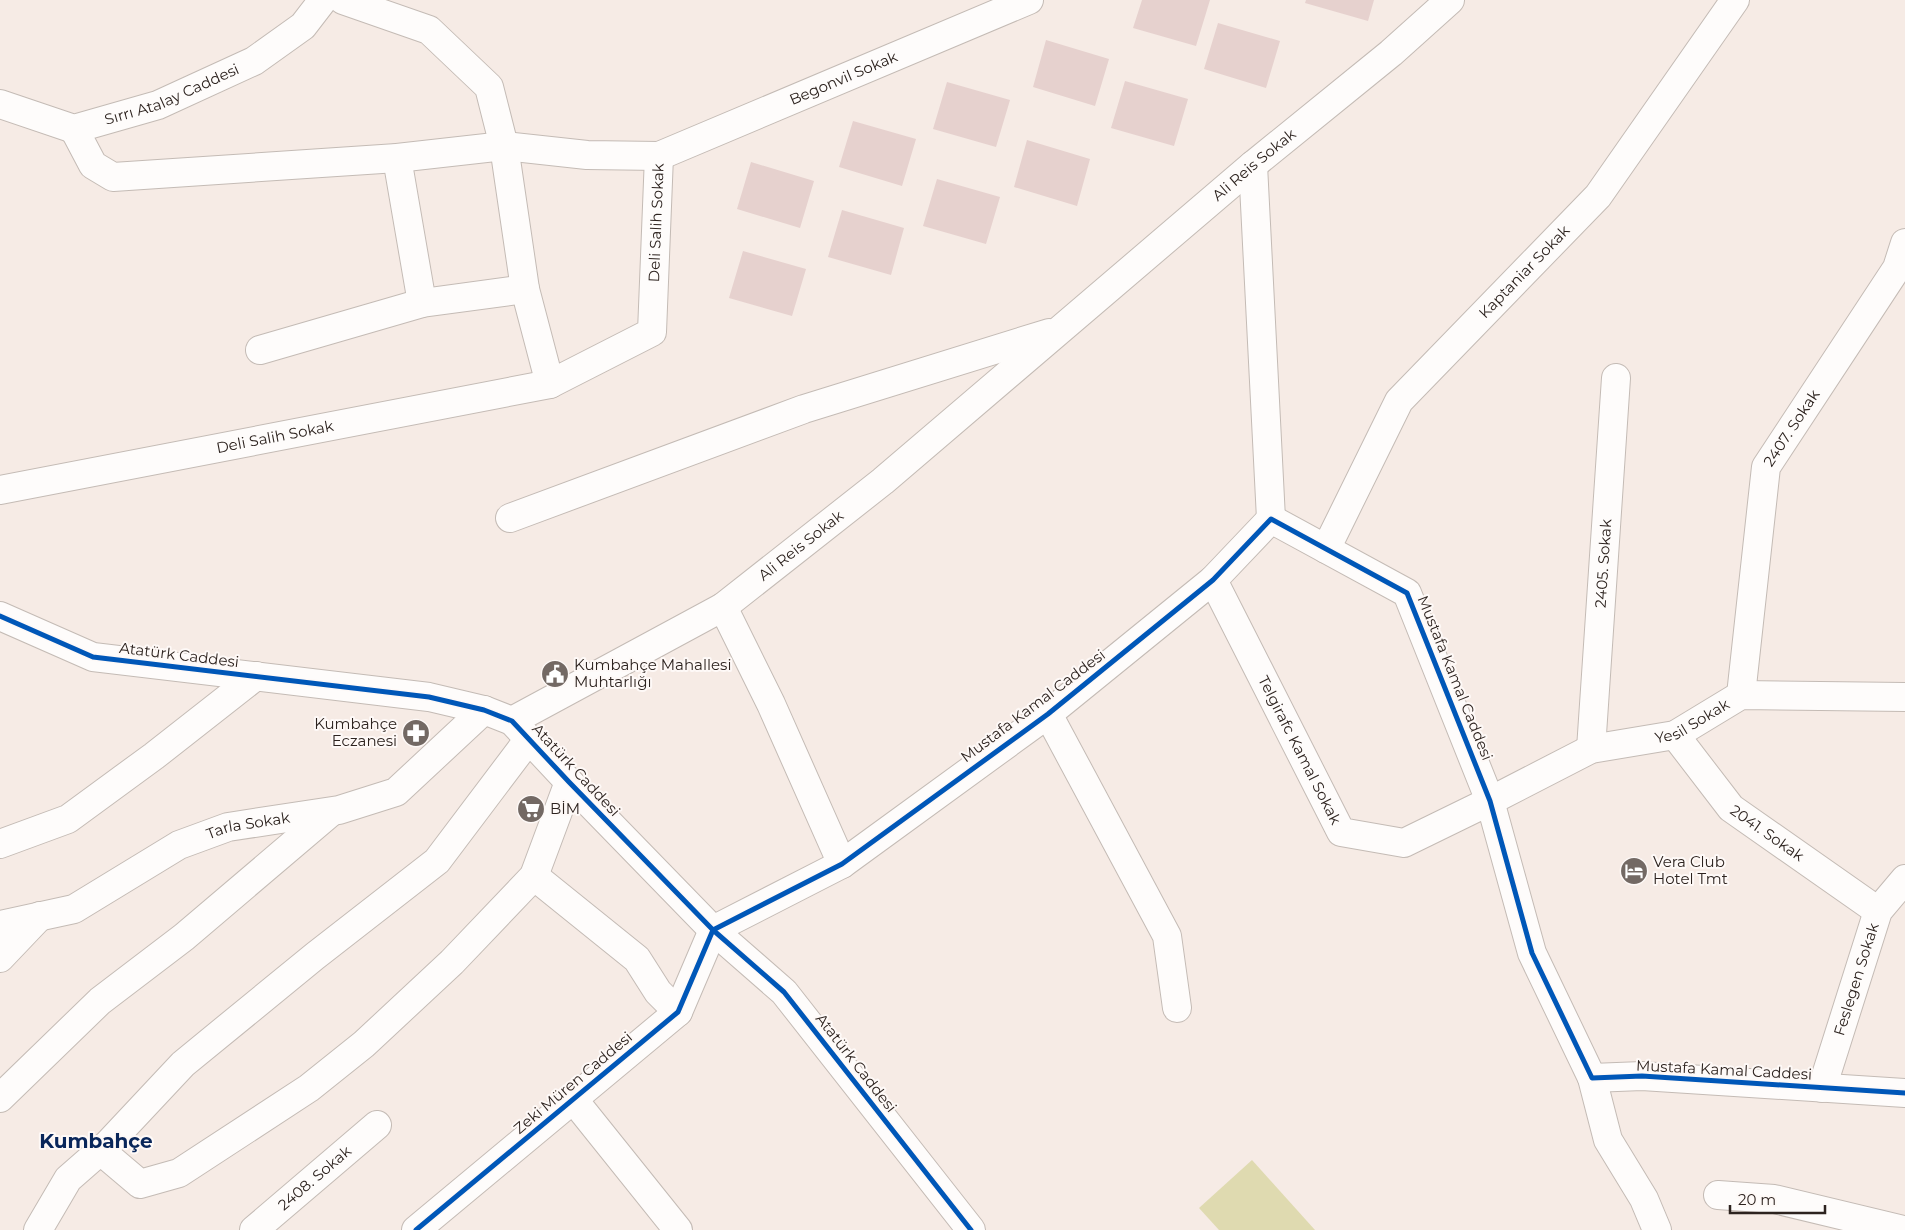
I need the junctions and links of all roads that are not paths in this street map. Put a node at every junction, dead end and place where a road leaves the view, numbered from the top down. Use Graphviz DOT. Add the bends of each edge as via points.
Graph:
graph roads {
  1 [pos="323,0"];
  2 [pos="342,0"];
  3 [pos="1029,0"];
  4 [pos="1450,0"];
  5 [pos="1736,0"];
  6 [pos="0,104"];
  7 [pos="74,129"];
  8 [pos="504,146"];
  9 [pos="659,156"];
  10 [pos="398,158"];
  11 [pos="1253,165"];
  12 [pos="1905,243"];
  13 [pos="525,289"];
  14 [pos="422,303"];
  15 [pos="1060,330"];
  16 [pos="260,350"];
  17 [pos="1616,378"];
  18 [pos="550,384"];
  19 [pos="0,490"];
  20 [pos="510,518"];
  21 [pos="1271,520"];
  22 [pos="1326,549"];
  23 [pos="1213,580"];
  24 [pos="723,607"];
  25 [pos="0,616"];
  26 [pos="256,676"];
  27 [pos="1741,695"];
  28 [pos="1905,697"];
  29 [pos="484,710"];
  30 [pos="1048,714"];
  31 [pos="520,730"];
  32 [pos="1675,736"];
  33 [pos="1591,749"];
  34 [pos="569,782"];
  35 [pos="1490,801"];
  36 [pos="331,812"];
  37 [pos="0,844"];
  38 [pos="842,864"];
  39 [pos="534,876"];
  40 [pos="1905,879"];
  41 [pos="1878,911"];
  42 [pos="40,916"];
  43 [pos="0,925"];
  44 [pos="713,930"];
  45 [pos="0,958"];
  46 [pos="1177,1008"];
  47 [pos="678,1012"];
  48 [pos="1592,1078"];
  49 [pos="1822,1088"];
  50 [pos="1905,1093"];
  51 [pos="0,1098"];
  52 [pos="573,1099"];
  53 [pos="377,1126"];
  54 [pos="101,1151"];
  55 [pos="1718,1195"];
  56 [pos="38,1230"];
  57 [pos="254,1230"];
  58 [pos="416,1230"];
  59 [pos="678,1230"];
  60 [pos="971,1230"];
  61 [pos="1657,1230"];
  62 [pos="1903,1230"];
  1 -- 7 [label="street, Sırrı Atalay Caddesi" via="303,26 254,61 158,105"];
  2 -- 8 [label="street" via="429,30 489,87"];
  3 -- 9 [label="street, Begonvil Sokak"];
  4 -- 11 [label="street, Ali Reis Sokak" via="1391,53"];
  5 -- 22 [label="street, Kaptaniar Sokak" via="1598,196 1399,401"];
  6 -- 7 [label="street"];
  7 -- 10 [label="street, Deli Salih Sokak" via="93,165 113,177"];
  8 -- 9 [label="street, Deli Salih Sokak" via="587,155"];
  8 -- 10 [label="street, Deli Salih Sokak"];
  8 -- 13 [label="street"];
  9 -- 18 [label="street, Deli Salih Sokak" via="652,332"];
  10 -- 14 [label="street"];
  11 -- 15 [label="street, Ali Reis Sokak"];
  11 -- 21 [label="street"];
  12 -- 27 [label="street, 2407. Sokak" via="1897,268 1766,467"];
  13 -- 14 [label="street"];
  13 -- 18 [label="street"];
  14 -- 16 [label="street"];
  15 -- 20 [label="street, Ali Reis Sokak" via="804,409"];
  15 -- 24 [label="street, Ali Reis Sokak" via="883,482"];
  17 -- 33 [label="street, 2405. Sokak"];
  18 -- 19 [label="street, Deli Salih Sokak"];
  21 -- 22 [label="street, Mustafa Kamal Caddesi"];
  21 -- 23 [label="street, Mustafa Kamal Caddesi"];
  22 -- 35 [label="street, Mustafa Kamal Caddesi" via="1407,593"];
  23 -- 30 [label="street, Mustafa Kamal Caddesi"];
  23 -- 35 [label="street, Telgirafc Kamal Sokak" via="1341,832 1404,843"];
  24 -- 31 [label="street, Ali Reis Sokak"];
  24 -- 38 [label="street" via="771,704"];
  25 -- 26 [label="street, Atatürk Caddesi" via="93,657"];
  26 -- 29 [label="street, Atatürk Caddesi" via="429,697"];
  26 -- 37 [label="street" via="68,819"];
  27 -- 28 [label="street, Yesil Sokak"];
  27 -- 32 [label="street, Yesil Sokak"];
  29 -- 31 [label="street, Atatürk Caddesi"];
  29 -- 36 [label="street, Tarla Sokak" via="396,792"];
  30 -- 38 [label="street, Mustafa Kamal Caddesi"];
  30 -- 46 [label="street" via="1167,936"];
  31 -- 34 [label="street, Atatürk Caddesi"];
  31 -- 54 [label="street" via="437,861 183,1064"];
  32 -- 33 [label="street, Yesil Sokak"];
  32 -- 41 [label="street, 2041. Sokak" via="1731,808"];
  33 -- 35 [label="street, Yesil Sokak"];
  34 -- 39 [label="street"];
  34 -- 44 [label="street, Atatürk Caddesi"];
  35 -- 48 [label="street, Mustafa Kamal Caddesi" via="1532,954"];
  36 -- 42 [label="street, Tarla Sokak" via="228,827 180,845 74,909"];
  36 -- 51 [label="street" via="184,937 100,1001"];
  38 -- 44 [label="street, Mustafa Kamal Caddesi"];
  39 -- 47 [label="street" via="637,959 658,992"];
  39 -- 54 [label="street" via="452,962 364,1044 309,1088 179,1173 140,1184"];
  40 -- 41 [label="street, Feslegen Sokak"];
  41 -- 49 [label="street, Feslegen Sokak"];
  42 -- 43 [label="street, Tarla Sokak"];
  42 -- 45 [label="street"];
  44 -- 47 [label="street, Zeki Müren Caddesi"];
  44 -- 60 [label="street, Atatürk Caddesi" via="784,992"];
  47 -- 52 [label="street, Zeki Müren Caddesi"];
  48 -- 49 [label="street, Mustafa Kamal Caddesi" via="1642,1076"];
  48 -- 61 [label="street" via="1608,1140 1644,1198"];
  49 -- 50 [label="street, Mustafa Kamal Caddesi"];
  52 -- 58 [label="street, Zeki Müren Caddesi"];
  52 -- 59 [label="street"];
  53 -- 57 [label="street, 2408. Sokak"];
  54 -- 56 [label="street" via="68,1179"];
  55 -- 62 [label="street" via="1774,1199"];
}
